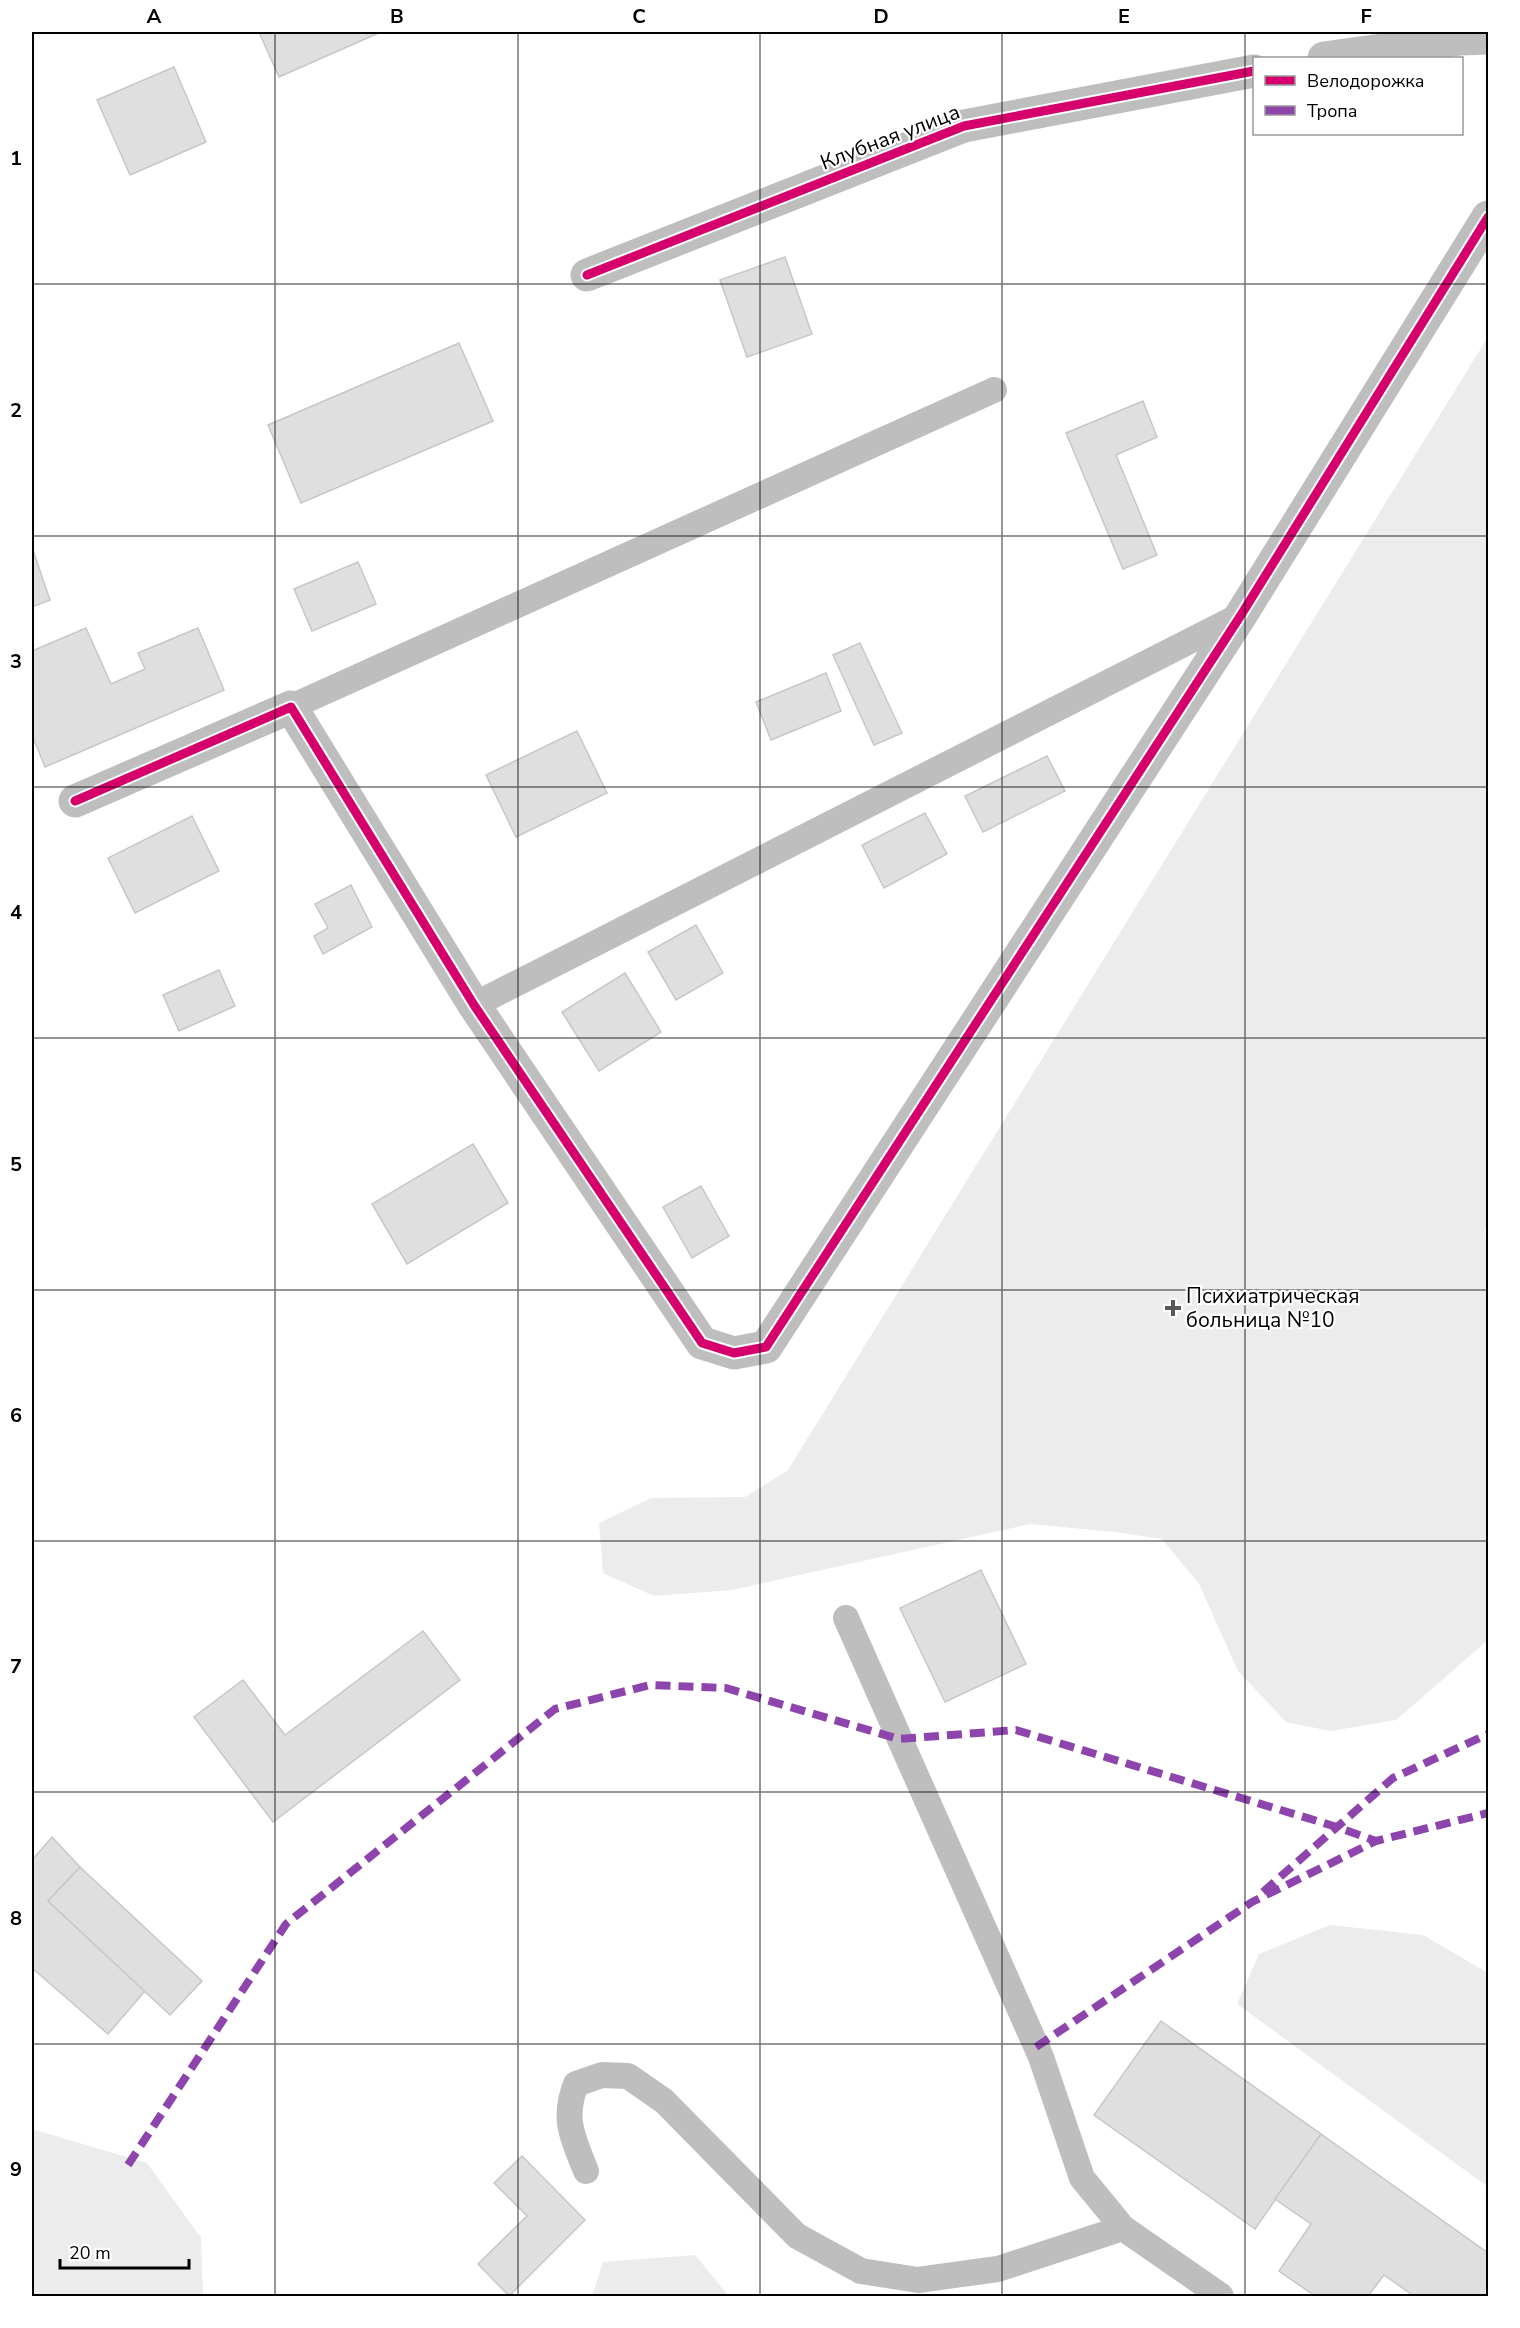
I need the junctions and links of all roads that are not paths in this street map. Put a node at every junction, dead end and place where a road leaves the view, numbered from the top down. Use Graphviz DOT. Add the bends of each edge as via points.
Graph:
graph roads {
  1 [pos="1488,38"];
  2 [pos="1331,57"];
  3 [pos="1253,70"];
  4 [pos="1488,217"];
  5 [pos="587,275"];
  6 [pos="994,390"];
  7 [pos="1241,615"];
  8 [pos="291,707"];
  9 [pos="75,801"];
  10 [pos="474,1005"];
  11 [pos="846,1618"];
  12 [pos="586,2170"];
  13 [pos="1123,2228"];
  14 [pos="1221,2296"];
  1 -- 2 [label="street"];
  3 -- 5 [label="street, Клубная улица" via="964,126"];
  4 -- 7 [label="street"];
  6 -- 8 [label="lane"];
  7 -- 10 [label="lane"];
  7 -- 10 [label="street" via="766,1347 734,1353 702,1343"];
  8 -- 9 [label="street"];
  8 -- 10 [label="street"];
  11 -- 13 [label="lane" via="1041,2056 1082,2178"];
  12 -- 13 [label="lane" via="570,2131 570,2099 576,2085 602,2075 628,2076 664,2101 797,2236 861,2271 918,2280 998,2269"];
  13 -- 14 [label="lane"];
}
